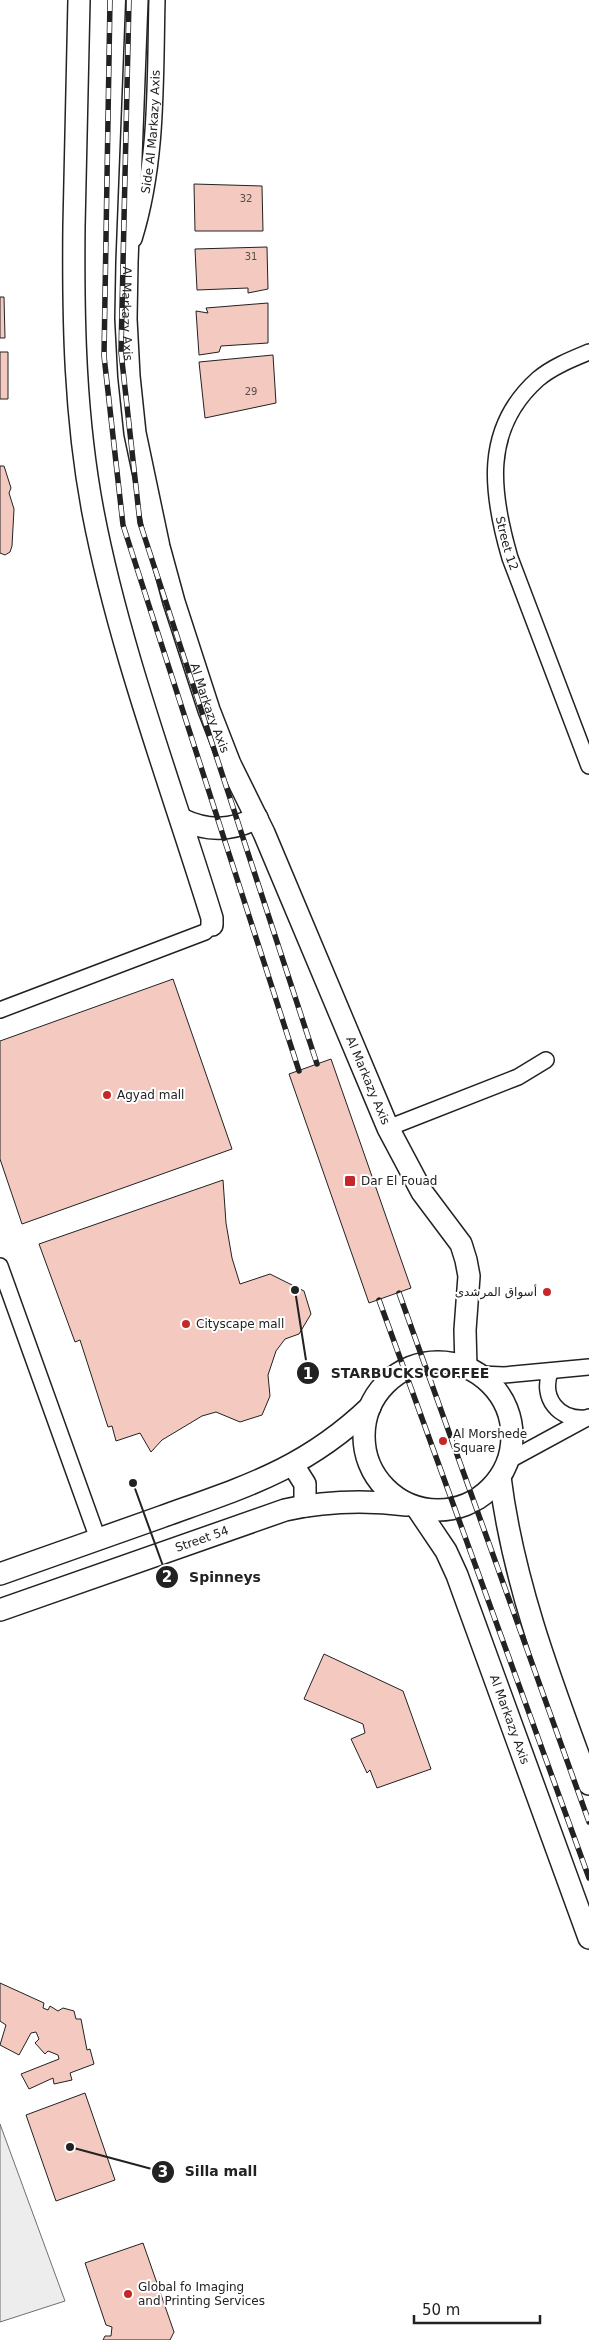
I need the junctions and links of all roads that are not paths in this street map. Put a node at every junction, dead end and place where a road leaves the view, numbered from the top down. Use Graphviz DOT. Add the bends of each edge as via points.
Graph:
graph roads {
  1 [pos="79,0"];
  2 [pos="137,0"];
  3 [pos="157,0"];
  4 [pos="126,262"];
  5 [pos="589,352"];
  6 [pos="589,766"];
  7 [pos="257,818"];
  8 [pos="181,820"];
  9 [pos="212,924"];
  10 [pos="0,1010"];
  11 [pos="546,1060"];
  12 [pos="388,1128"];
  13 [pos="0,1266"];
  14 [pos="589,1367"];
  15 [pos="473,1371"];
  16 [pos="550,1372"];
  17 [pos="370,1407"];
  18 [pos="587,1418"];
  19 [pos="293,1465"];
  20 [pos="504,1469"];
  21 [pos="305,1506"];
  22 [pos="413,1506"];
  23 [pos="98,1539"];
  24 [pos="0,1574"];
  25 [pos="0,1610"];
  26 [pos="583,1753"];
  27 [pos="589,1784"];
  28 [pos="589,1938"];
  1 -- 8 [label="main road" via="74,307 75,377 83,445 92,511 108,579"];
  2 -- 4 [label="main road, Al Markazy Axis"];
  3 -- 4 [label="street, Side Al Markazy Axis" via="150,164"];
  4 -- 7 [label="main road, Al Markazy Axis" via="129,376 136,433 159,547 190,657 209,710 230,764"];
  5 -- 6 [label="street, Street 12" via="538,379 515,405 499,435 494,467 499,516 510,558"];
  7 -- 8 [label="main road" via="219,829"];
  7 -- 12 [label="main road, Al Markazy Axis"];
  8 -- 9 [label="main road"];
  9 -- 10 [label="street" via="206,932"];
  11 -- 12 [label="street" via="518,1077"];
  12 -- 15 [label="main road, Al Markazy Axis" via="409,1171 452,1230 466,1260 469,1276 465,1330"];
  13 -- 23 [label="street"];
  14 -- 16 [label="street"];
  15 -- 16 [label="street" via="504,1375"];
  15 -- 17 [label="main road" via="440,1361 406,1368 391,1378"];
  15 -- 20 [label="main road" via="492,1384 509,1412 512,1445"];
  16 -- 18 [label="street" via="547,1390 554,1406 568,1417"];
  17 -- 19 [label="main road" via="332,1440"];
  17 -- 22 [label="main road" via="364,1440 373,1472 382,1486"];
  18 -- 20 [label="street"];
  19 -- 21 [label="main road" via="305,1484"];
  19 -- 23 [label="main road" via="257,1483"];
  20 -- 22 [label="main road" via="490,1489 464,1506 432,1510"];
  20 -- 26 [label="main road" via="512,1552 522,1588"];
  21 -- 22 [label="main road, Street 54" via="350,1501"];
  21 -- 25 [label="main road, Street 54" via="266,1516"];
  22 -- 28 [label="main road, Al Markazy Axis" via="437,1536 457,1575"];
  23 -- 24 [label="main road"];
  26 -- 27 [label="main road"];
}
